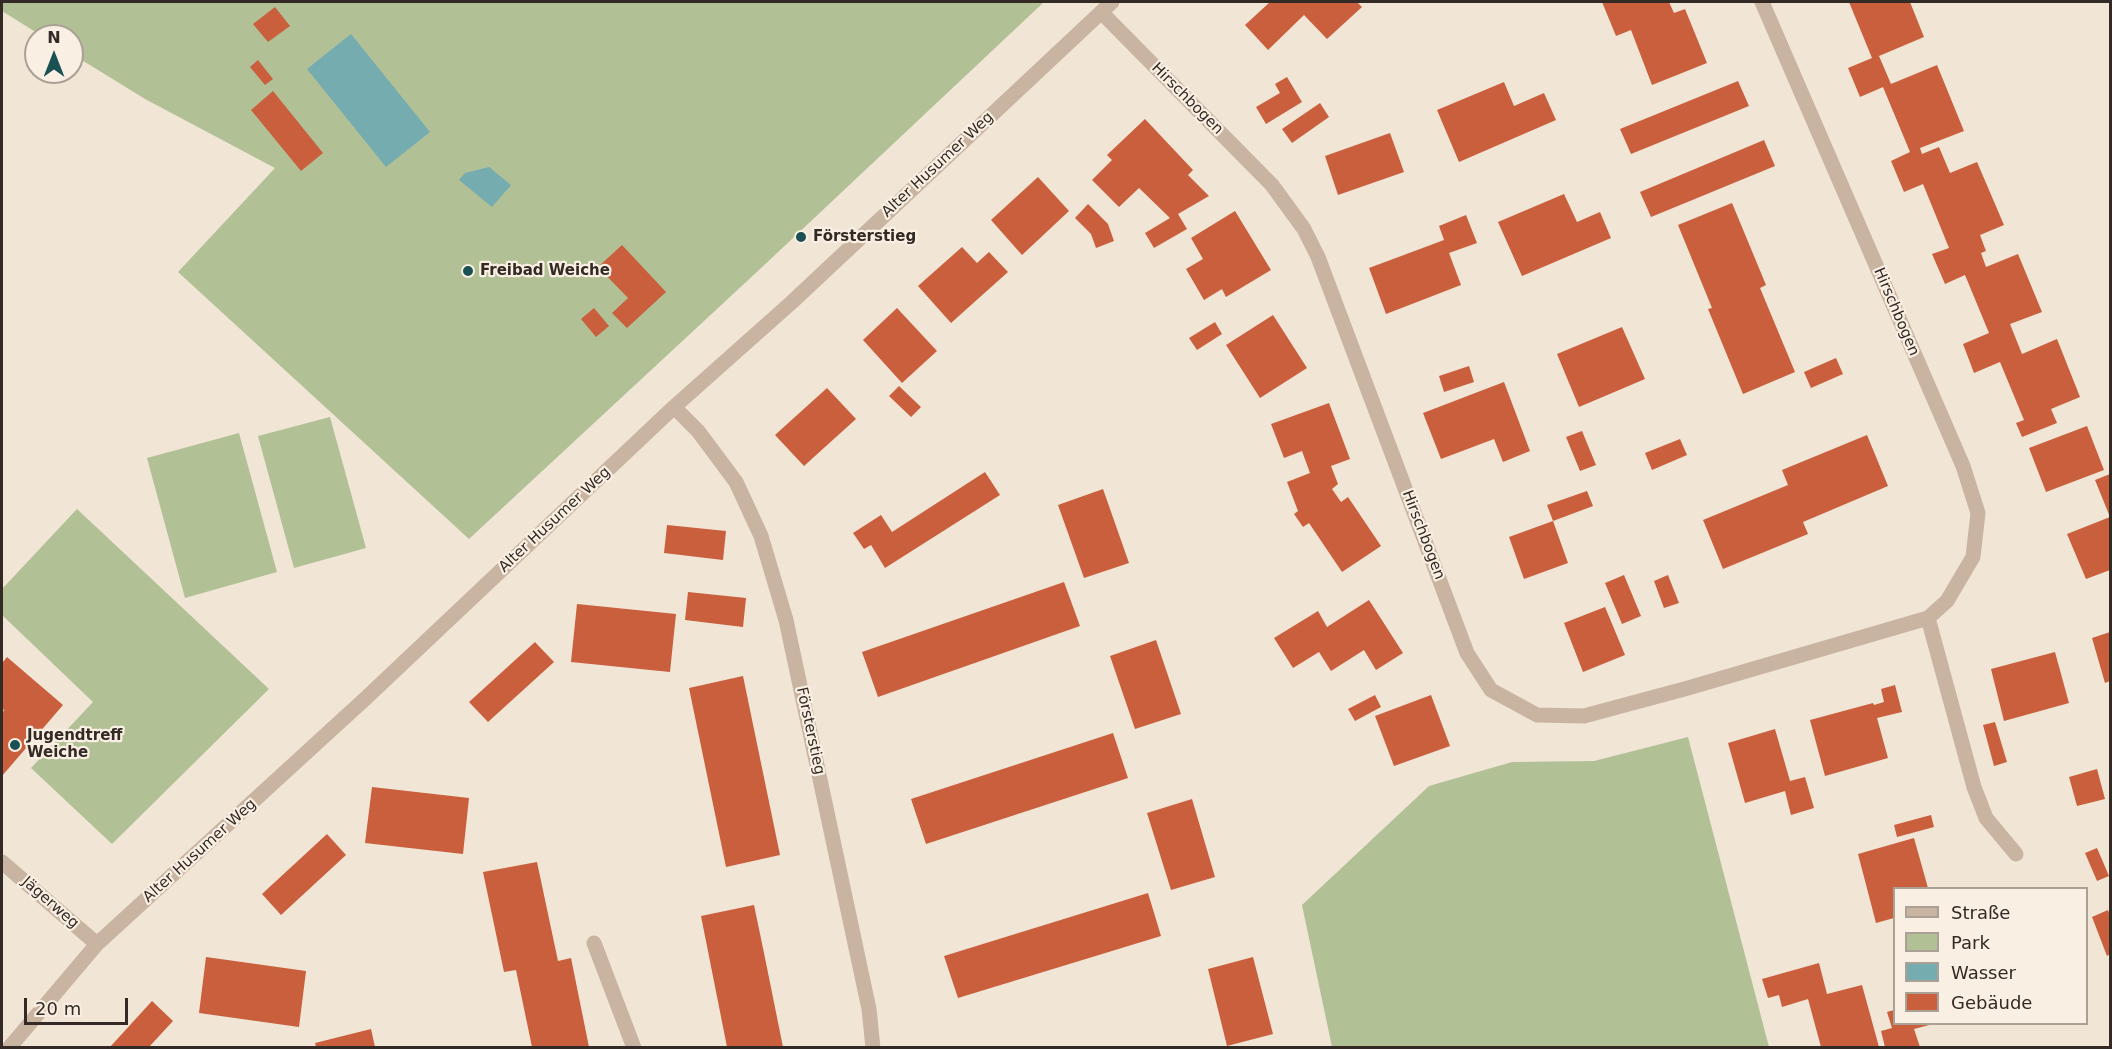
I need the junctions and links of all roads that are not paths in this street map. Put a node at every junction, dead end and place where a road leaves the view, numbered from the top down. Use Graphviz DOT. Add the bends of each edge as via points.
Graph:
graph roads {
  1 [pos="1762,2"];
  2 [pos="1106,7"];
  3 [pos="674,408"];
  4 [pos="1928,618"];
  5 [pos="2016,854"];
  6 [pos="2,862"];
  7 [pos="98,944"];
  8 [pos="594,944"];
  9 [pos="9,1047"];
  10 [pos="634,1047"];
  11 [pos="873,1047"];
  1 -- 4 [label="street, Hirschbogen" via="1963,466 1977,513 1973,557 1947,601"];
  2 -- 3 [label="street, Alter Husumer Weg" via="792,303"];
  2 -- 4 [label="street, Hirschbogen" via="1272,185 1304,229 1467,653 1491,690 1537,715 1584,716"];
  3 -- 7 [label="street, Alter Husumer Weg"];
  3 -- 11 [label="street, Försterstieg" via="698,430 736,483 761,536 786,620 869,1009"];
  4 -- 5 [label="street" via="1974,787 1986,818"];
  6 -- 7 [label="street, Jägerweg"];
  7 -- 9 [label="street, Alter Husumer Weg"];
  8 -- 10 [label="street"];
}
